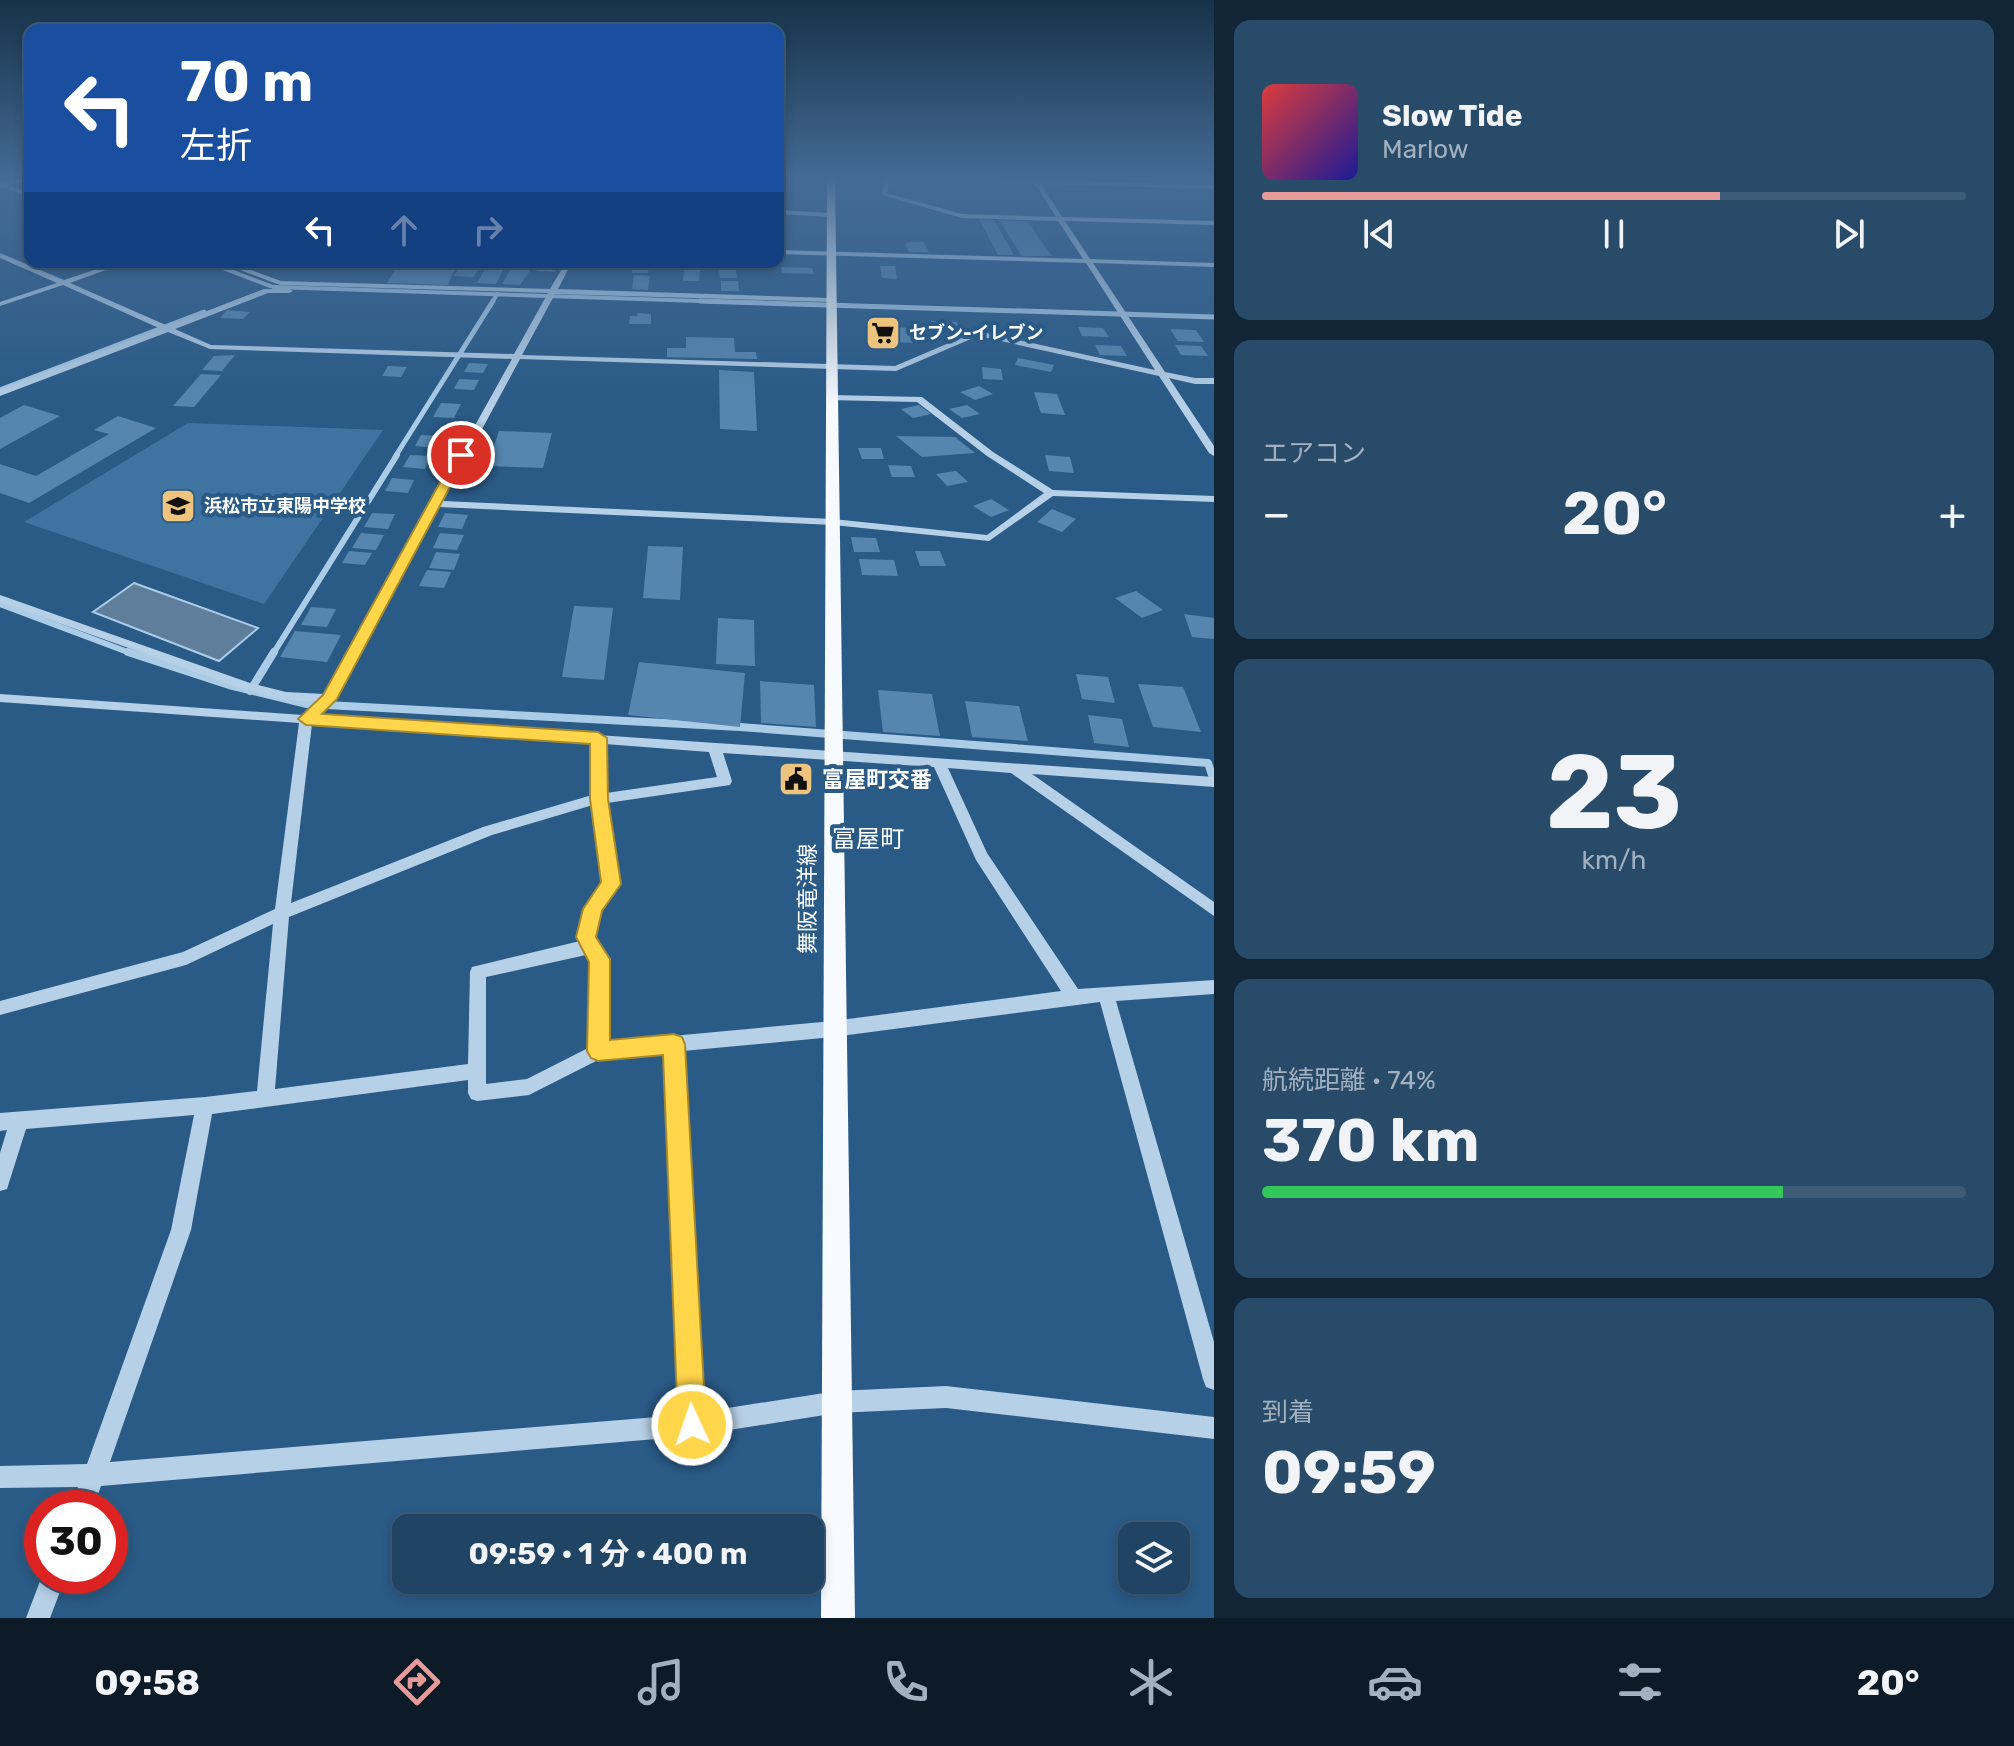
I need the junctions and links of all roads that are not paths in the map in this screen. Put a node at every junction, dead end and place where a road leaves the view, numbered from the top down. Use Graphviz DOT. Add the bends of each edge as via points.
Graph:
graph roads {
  1 [pos="1,256"];
  2 [pos="830,256"];
  3 [pos="911,256"];
  4 [pos="1085,256"];
  5 [pos="1089,261"];
  6 [pos="24,265"];
  7 [pos="1214,265"];
  8 [pos="30,268"];
  9 [pos="106,268"];
  10 [pos="239,268"];
  11 [pos="566,268"];
  12 [pos="63,282"];
  13 [pos="553,291"];
  14 [pos="548,301"];
  15 [pos="830,303"];
  16 [pos="0,304"];
  17 [pos="169,329"];
  18 [pos="515,356"];
  19 [pos="830,368"];
  20 [pos="1162,373"];
  21 [pos="1214,381"];
  22 [pos="0,393"];
  23 [pos="831,398"];
  24 [pos="1214,453"];
  25 [pos="1051,493"];
  26 [pos="1214,499"];
  27 [pos="434,504"];
  28 [pos="833,522"];
  29 [pos="0,598"];
  30 [pos="0,698"];
  31 [pos="329,699"];
  32 [pos="306,719"];
  33 [pos="598,738"];
  34 [pos="714,746"];
  35 [pos="833,754"];
  36 [pos="938,762"];
  37 [pos="1013,768"];
  38 [pos="1214,782"];
  39 [pos="599,799"];
  40 [pos="1214,910"];
  41 [pos="282,913"];
  42 [pos="589,946"];
  43 [pos="1214,987"];
  44 [pos="1106,995"];
  45 [pos="1074,997"];
  46 [pos="0,1008"];
  47 [pos="833,1029"];
  48 [pos="674,1044"];
  49 [pos="598,1051"];
  50 [pos="477,1071"];
  51 [pos="265,1100"];
  52 [pos="205,1106"];
  53 [pos="20,1119"];
  54 [pos="0,1122"];
  55 [pos="0,1182"];
  56 [pos="1214,1379"];
  57 [pos="837,1402"];
  58 [pos="692,1425"];
  59 [pos="1214,1428"];
  60 [pos="94,1475"];
  61 [pos="0,1477"];
  62 [pos="88,1490"];
  63 [pos="47,1594"];
  64 [pos="38,1618"];
  65 [pos="838,1618"];
  1 -- 6 [label="street"];
  2 -- 15 [label="main road, 舞阪竜洋線"];
  3 -- 5 [label="street"];
  4 -- 5 [label="street"];
  5 -- 7 [label="street"];
  5 -- 20 [label="street"];
  8 -- 12 [label="street"];
  9 -- 12 [label="street"];
  10 -- 13 [label="street" via="280,283"];
  11 -- 13 [label="street"];
  12 -- 16 [label="street"];
  12 -- 17 [label="street"];
  13 -- 14 [label="street"];
  13 -- 15 [label="street"];
  14 -- 17 [label="street" via="267,291"];
  14 -- 18 [label="street"];
  15 -- 19 [label="main road, 舞阪竜洋線"];
  17 -- 18 [label="street" via="210,347"];
  17 -- 22 [label="street"];
  18 -- 19 [label="street"];
  18 -- 27 [label="street"];
  19 -- 20 [label="street" via="896,369 977,333"];
  19 -- 23 [label="main road, 舞阪竜洋線"];
  20 -- 21 [label="street"];
  20 -- 24 [label="street"];
  23 -- 25 [label="street" via="919,399"];
  23 -- 28 [label="main road, 舞阪竜洋線"];
  25 -- 26 [label="street"];
  25 -- 28 [label="street" via="989,538"];
  27 -- 28 [label="street"];
  27 -- 31 [label="street"];
  28 -- 35 [label="main road, 舞阪竜洋線"];
  29 -- 31 [label="street" via="247,686"];
  30 -- 32 [label="street"];
  31 -- 32 [label="street"];
  32 -- 33 [label="street"];
  32 -- 41 [label="street"];
  33 -- 34 [label="street"];
  33 -- 39 [label="street"];
  34 -- 35 [label="street"];
  34 -- 39 [label="street" via="725,781"];
  35 -- 36 [label="street"];
  35 -- 47 [label="main road, 舞阪竜洋線"];
  36 -- 37 [label="street"];
  36 -- 45 [label="street" via="981,856"];
  37 -- 38 [label="street"];
  37 -- 40 [label="street"];
  39 -- 41 [label="street" via="488,831"];
  39 -- 42 [label="street" via="611,884 593,909"];
  41 -- 46 [label="street" via="186,958"];
  41 -- 51 [label="street"];
  42 -- 49 [label="street" via="599,959"];
  42 -- 50 [label="street" via="478,972"];
  43 -- 44 [label="street"];
  44 -- 45 [label="street"];
  44 -- 56 [label="street"];
  45 -- 47 [label="street"];
  47 -- 48 [label="street"];
  47 -- 57 [label="main road, 舞阪竜洋線"];
  48 -- 49 [label="street"];
  48 -- 58 [label="street"];
  49 -- 50 [label="street" via="529,1087 477,1093"];
  50 -- 51 [label="street"];
  51 -- 52 [label="street"];
  52 -- 53 [label="street"];
  52 -- 60 [label="street" via="181,1230"];
  53 -- 54 [label="street"];
  53 -- 55 [label="street"];
  57 -- 58 [label="street"];
  57 -- 59 [label="street" via="946,1397"];
  57 -- 65 [label="main road, 舞阪竜洋線"];
  58 -- 60 [label="street"];
  60 -- 61 [label="street"];
  60 -- 62 [label="street"];
  63 -- 64 [label="street"];
}
